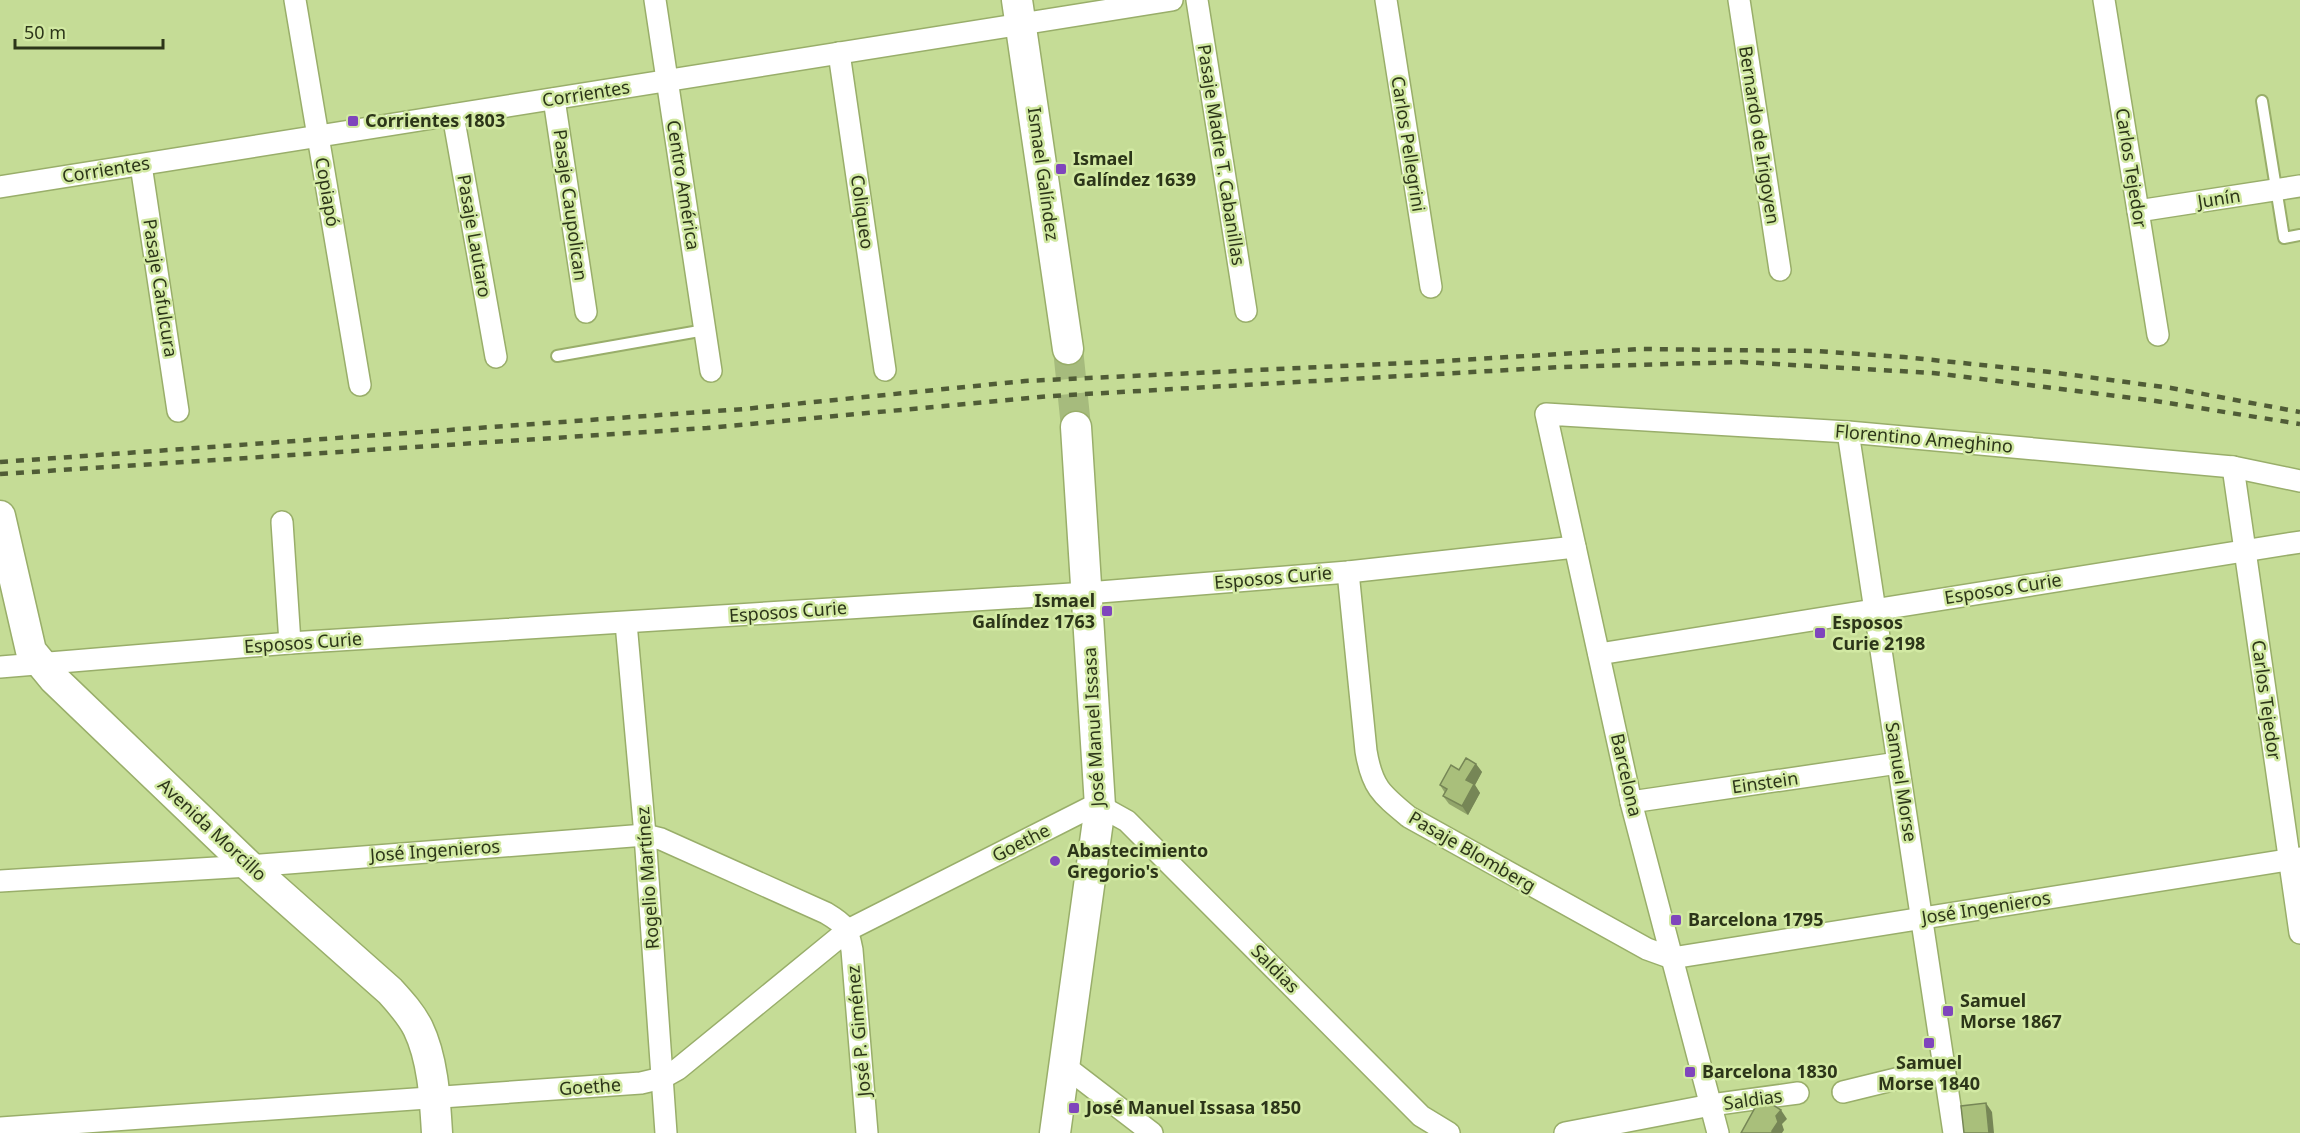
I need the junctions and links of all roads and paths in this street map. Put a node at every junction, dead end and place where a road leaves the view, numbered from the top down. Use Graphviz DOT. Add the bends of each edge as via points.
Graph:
graph roads {
  1 [pos="296,0"];
  2 [pos="655,0"];
  3 [pos="1172,0"];
  4 [pos="1197,0"];
  5 [pos="1386,0"];
  6 [pos="1739,0"];
  7 [pos="2104,0"];
  8 [pos="1019,12"];
  9 [pos="839,53"];
  10 [pos="667,81"];
  11 [pos="554,99"];
  12 [pos="2262,101"];
  13 [pos="453,115"];
  14 [pos="317,136"];
  15 [pos="141,165"];
  16 [pos="2300,186"];
  17 [pos="0,187"];
  18 [pos="2277,190"];
  19 [pos="2138,211"];
  20 [pos="2300,236"];
  21 [pos="1780,270"];
  22 [pos="1431,287"];
  23 [pos="1246,311"];
  24 [pos="586,312"];
  25 [pos="705,330"];
  26 [pos="2158,335"];
  27 [pos="1068,349"];
  28 [pos="557,356"];
  29 [pos="496,357"];
  30 [pos="885,370"];
  31 [pos="711,371"];
  32 [pos="360,385"];
  33 [pos="178,411"];
  34 [pos="1546,414"];
  35 [pos="1076,427"];
  36 [pos="1848,432"];
  37 [pos="2233,467"];
  38 [pos="2300,481"];
  39 [pos="0,516"];
  40 [pos="282,522"];
  41 [pos="2300,542"];
  42 [pos="1575,547"];
  43 [pos="2245,551"];
  44 [pos="1348,572"];
  45 [pos="1087,593"];
  46 [pos="1875,610"];
  47 [pos="626,622"];
  48 [pos="290,643"];
  49 [pos="1599,654"];
  50 [pos="40,663"];
  51 [pos="0,667"];
  52 [pos="1898,763"];
  53 [pos="1631,802"];
  54 [pos="1100,806"];
  55 [pos="645,835"];
  56 [pos="2295,859"];
  57 [pos="249,866"];
  58 [pos="0,881"];
  59 [pos="1922,918"];
  60 [pos="848,930"];
  61 [pos="2300,933"];
  62 [pos="1672,958"];
  63 [pos="1066,1066"];
  64 [pos="1945,1067"];
  65 [pos="662,1078"];
  66 [pos="1843,1092"];
  67 [pos="1798,1093"];
  68 [pos="435,1098"];
  69 [pos="1711,1106"];
  70 [pos="211,1123"];
  71 [pos="0,1128"];
  72 [pos="437,1133"];
  73 [pos="666,1133"];
  74 [pos="867,1133"];
  75 [pos="1055,1133"];
  76 [pos="1152,1133"];
  77 [pos="1449,1133"];
  78 [pos="1565,1133"];
  79 [pos="1718,1133"];
  80 [pos="1954,1133"];
  1 -- 14 [label="street, Copiapó"];
  2 -- 10 [label="street, Centro América"];
  3 -- 8 [label="street, Corrientes"];
  4 -- 23 [label="street, Pasaje Madre T. Cabanillas"];
  5 -- 22 [label="street, Carlos Pellegrini"];
  6 -- 21 [label="street, Bernardo de Irigoyen"];
  7 -- 19 [label="street, Carlos Tejedor"];
  8 -- 9 [label="street, Corrientes"];
  8 -- 27 [label="main road, Ismael Galíndez"];
  9 -- 10 [label="street, Corrientes"];
  9 -- 30 [label="street, Coliqueo"];
  10 -- 11 [label="street, Corrientes"];
  10 -- 25 [label="street, Centro América"];
  11 -- 13 [label="street, Corrientes"];
  11 -- 24 [label="street, Pasaje Caupolican"];
  12 -- 18 [label="lane"];
  13 -- 14 [label="street, Corrientes"];
  13 -- 29 [label="street, Pasaje Lautaro"];
  14 -- 15 [label="street, Corrientes"];
  14 -- 32 [label="street, Copiapó"];
  15 -- 17 [label="street, Corrientes"];
  15 -- 33 [label="street, Pasaje Cafulcura"];
  16 -- 18 [label="street, Junín"];
  18 -- 19 [label="street, Junín"];
  18 -- 20 [label="lane" via="2284,238"];
  19 -- 26 [label="street, Carlos Tejedor"];
  25 -- 28 [label="lane"];
  25 -- 31 [label="street, Centro América"];
  34 -- 36 [label="street, Florentino Ameghino"];
  34 -- 42 [label="street, Barcelona"];
  35 -- 45 [label="main road, José Manuel Issasa"];
  36 -- 37 [label="street, Florentino Ameghino"];
  36 -- 46 [label="street, Samuel Morse"];
  37 -- 38 [label="street, Florentino Ameghino"];
  37 -- 43 [label="street, Carlos Tejedor"];
  39 -- 50 [label="main road, Avenida Morcillo" via="26,637"];
  40 -- 48 [label="street"];
  41 -- 43 [label="street, Esposos Curie"];
  42 -- 44 [label="street, Esposos Curie"];
  42 -- 49 [label="street, Barcelona"];
  43 -- 46 [label="street, Esposos Curie"];
  43 -- 56 [label="street, Carlos Tejedor"];
  44 -- 45 [label="street, Esposos Curie"];
  44 -- 62 [label="street, Pasaje Blomberg" via="1366,751 1376,786 1409,817 1647,950"];
  45 -- 47 [label="street, Esposos Curie"];
  45 -- 54 [label="main road, José Manuel Issasa"];
  46 -- 49 [label="street, Esposos Curie"];
  46 -- 52 [label="street, Samuel Morse"];
  47 -- 48 [label="street, Esposos Curie"];
  47 -- 55 [label="street, Rogelio Martínez"];
  48 -- 50 [label="street, Esposos Curie"];
  49 -- 53 [label="street, Barcelona"];
  50 -- 51 [label="street, Esposos Curie"];
  50 -- 57 [label="main road, Avenida Morcillo"];
  52 -- 53 [label="street, Einstein"];
  52 -- 59 [label="street, Samuel Morse"];
  53 -- 62 [label="street, Barcelona"];
  54 -- 60 [label="street, Goethe" via="1089,808"];
  54 -- 63 [label="main road, José Manuel Issasa"];
  54 -- 77 [label="street, Saldias" via="1126,821 1421,1116"];
  55 -- 57 [label="street, José Ingenieros"];
  55 -- 60 [label="street, José Ingenieros" via="674,844 826,914"];
  55 -- 65 [label="street, Rogelio Martínez"];
  56 -- 59 [label="street, José Ingenieros"];
  56 -- 61 [label="street, Carlos Tejedor"];
  57 -- 58 [label="street, José Ingenieros"];
  57 -- 68 [label="main road, Avenida Morcillo" via="403,1006 424,1044"];
  59 -- 62 [label="street, José Ingenieros"];
  59 -- 64 [label="street, Samuel Morse"];
  60 -- 65 [label="street, Goethe"];
  60 -- 74 [label="street, José P. Giménez"];
  62 -- 69 [label="street, Barcelona"];
  63 -- 75 [label="main road, José Manuel Issasa"];
  63 -- 76 [label="street"];
  64 -- 66 [label="street"];
  64 -- 80 [label="street, Samuel Morse"];
  65 -- 68 [label="street, Goethe" via="641,1083"];
  65 -- 73 [label="street, Rogelio Martínez"];
  67 -- 69 [label="street, Saldias"];
  68 -- 70 [label="street, Goethe"];
  68 -- 72 [label="main road, Avenida Morcillo"];
  69 -- 78 [label="street, Saldias"];
  69 -- 79 [label="street, Barcelona"];
  70 -- 71 [label="street, Goethe"];
}
